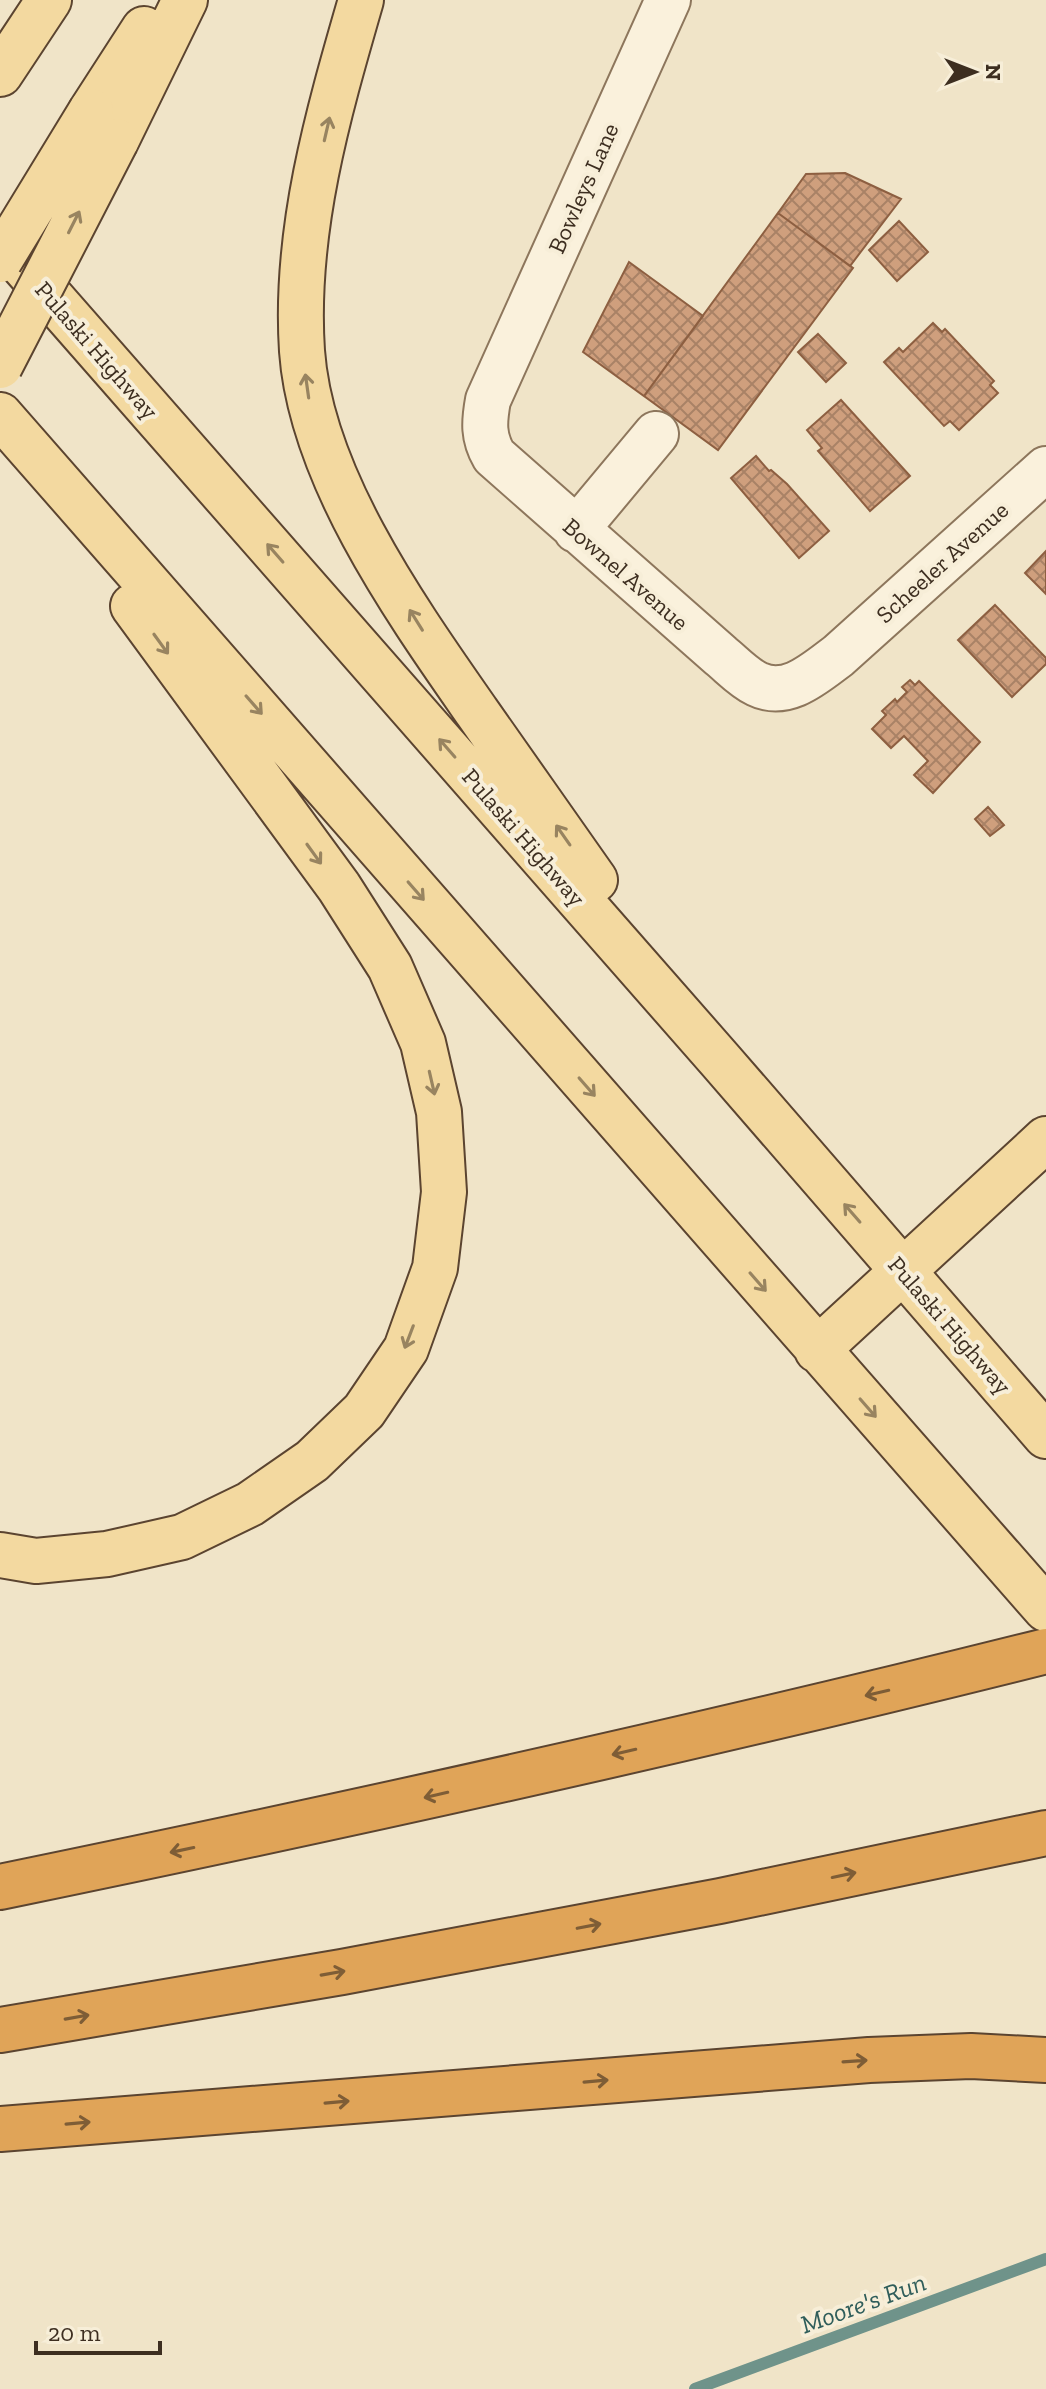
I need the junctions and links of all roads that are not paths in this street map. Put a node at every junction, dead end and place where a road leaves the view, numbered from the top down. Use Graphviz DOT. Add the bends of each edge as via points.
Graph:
graph roads {
  1 [pos="49,0"];
  2 [pos="163,0"];
  3 [pos="185,0"];
  4 [pos="361,0"];
  5 [pos="668,0"];
  6 [pos="0,74"];
  7 [pos="103,126"];
  8 [pos="0,239"];
  9 [pos="0,260"];
  10 [pos="0,366"];
  11 [pos="498,376"];
  12 [pos="0,415"];
  13 [pos="0,422"];
  14 [pos="656,434"];
  15 [pos="1046,469"];
  16 [pos="576,530"];
  17 [pos="838,656"];
  18 [pos="720,1060"];
  19 [pos="1046,1139"];
  20 [pos="903,1272"];
  21 [pos="817,1350"];
  22 [pos="1046,1436"];
  23 [pos="0,1555"];
  24 [pos="1046,1609"];
  25 [pos="1046,1641"];
  26 [pos="1046,1651"];
  27 [pos="953,1675"];
  28 [pos="1046,1833"];
  29 [pos="0,1887"];
  30 [pos="0,2030"];
  31 [pos="1046,2060"];
  32 [pos="0,2129"];
  1 -- 6 [label="main road"];
  2 -- 7 [label="main road"];
  3 -- 7 [label="main road"];
  18 -- 4 [label="main road, one-way" via="438,656 370,546 311,412 302,352 303,258 311,199"];
  5 -- 11 [label="street, Bowleys Lane"];
  7 -- 9 [label="main road, bridge"];
  10 -- 7 [label="main road, one-way, bridge"];
  18 -- 8 [label="main road, Pulaski Highway, one-way"];
  11 -- 16 [label="street, Bownel Avenue" via="488,400 485,441 503,465"];
  12 -- 21 [label="main road, one-way"];
  13 -- 23 [label="main road, one-way" via="339,887 390,967 423,1043 439,1112 444,1192 435,1268 406,1349 364,1411 312,1461 250,1504 182,1537 50,1560"];
  14 -- 16 [label="street"];
  15 -- 17 [label="street, Scheeler Avenue"];
  16 -- 17 [label="street, Bownel Avenue" via="757,684 792,686"];
  20 -- 18 [label="main road, Pulaski Highway, one-way"];
  19 -- 20 [label="main road"];
  20 -- 21 [label="main road"];
  20 -- 22 [label="main road, Pulaski Highway"];
  21 -- 24 [label="main road, one-way"];
  25 -- 27 [label="highway"];
  26 -- 27 [label="highway"];
  27 -- 29 [label="highway, one-way" via="317,1822"];
  30 -- 28 [label="highway, one-way" via="720,1901"];
  32 -- 31 [label="highway, one-way" via="869,2060"];
}
